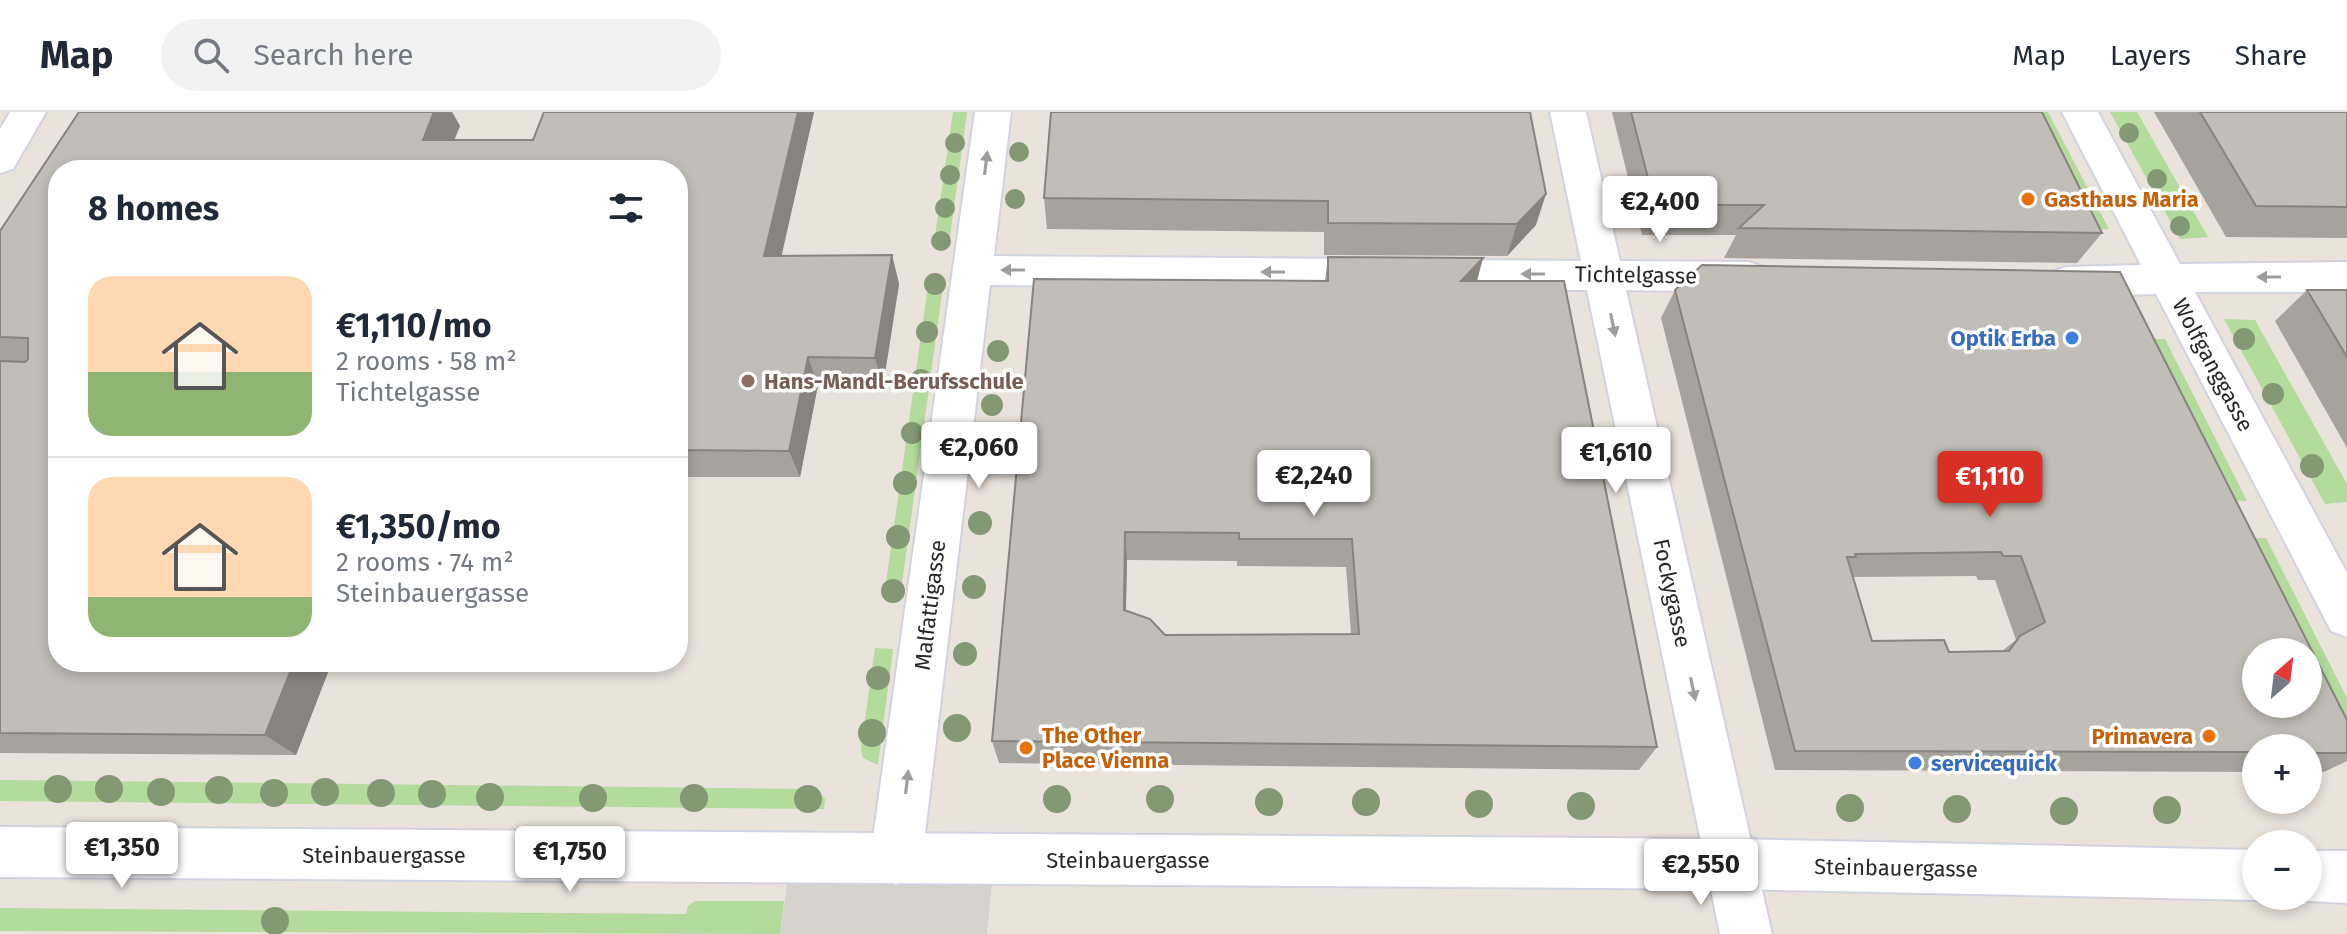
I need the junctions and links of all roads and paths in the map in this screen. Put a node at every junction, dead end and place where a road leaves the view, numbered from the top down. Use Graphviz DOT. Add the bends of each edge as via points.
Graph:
graph roads {
  1 [pos="28,112"];
  2 [pos="993,112"];
  3 [pos="1568,112"];
  4 [pos="2080,112"];
  5 [pos="0,160"];
  6 [pos="973,270"];
  7 [pos="1602,274"];
  8 [pos="1791,277"];
  9 [pos="2347,277"];
  10 [pos="2167,279"];
  11 [pos="2027,281"];
  12 [pos="2347,617"];
  13 [pos="0,852"];
  14 [pos="896,859"];
  15 [pos="1731,864"];
  16 [pos="2242,875"];
  17 [pos="2322,876"];
  18 [pos="2347,877"];
  19 [pos="1746,934"];
  1 -- 5 [label="street"];
  6 -- 2 [label="street, Malfattigasse, one-way"];
  3 -- 7 [label="street, Fockygasse"];
  4 -- 10 [label="street, Wolfganggasse"];
  7 -- 6 [label="street, Tichtelgasse, one-way"];
  14 -- 6 [label="street, Malfattigasse, one-way"];
  7 -- 8 [label="street, Tichtelgasse"];
  7 -- 15 [label="street, Fockygasse, one-way"];
  9 -- 10 [label="street, one-way"];
  10 -- 11 [label="street"];
  10 -- 12 [label="street, Wolfganggasse"];
  13 -- 14 [label="street, Steinbauergasse"];
  14 -- 15 [label="street, Steinbauergasse"];
  15 -- 16 [label="street, Steinbauergasse"];
  15 -- 19 [label="street, Fockygasse"];
  17 -- 18 [label="street"];
}
